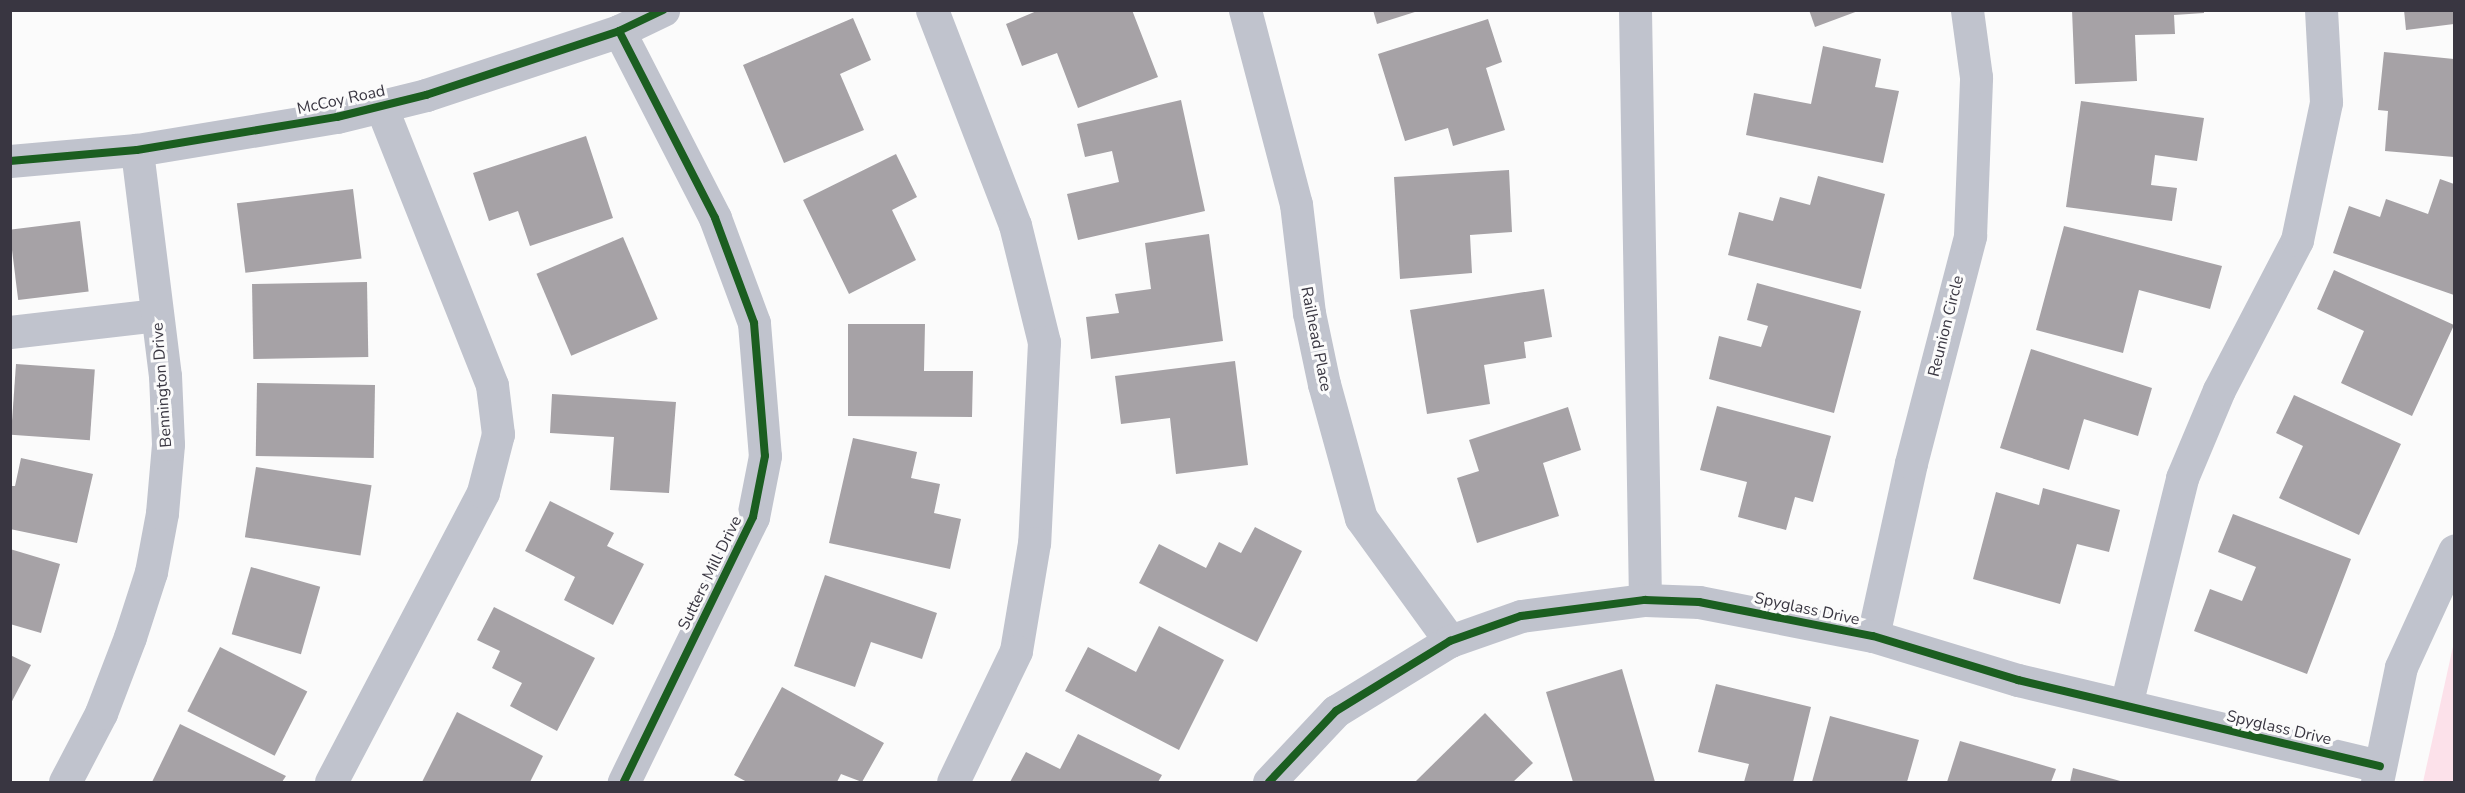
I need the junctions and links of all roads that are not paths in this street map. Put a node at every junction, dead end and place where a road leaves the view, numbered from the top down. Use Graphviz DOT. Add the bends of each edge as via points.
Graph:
graph roads {
  1 [pos="663,10"];
  2 [pos="932,10"];
  3 [pos="1245,10"];
  4 [pos="1635,10"];
  5 [pos="1966,10"];
  6 [pos="2321,10"];
  7 [pos="619,31"];
  8 [pos="381,106"];
  9 [pos="137,150"];
  10 [pos="10,161"];
  11 [pos="157,315"];
  12 [pos="10,332"];
  13 [pos="2454,551"];
  14 [pos="1645,600"];
  15 [pos="1874,636"];
  16 [pos="1450,641"];
  17 [pos="2126,705"];
  18 [pos="2379,774"];
  19 [pos="64,783"];
  20 [pos="331,783"];
  21 [pos="624,783"];
  22 [pos="953,783"];
  23 [pos="1269,783"];
  1 -- 7 [label="street, McCoy Road"];
  2 -- 22 [label="street" via="1015,225 1044,342 1035,543 1016,651"];
  3 -- 16 [label="street, Railhead Place" via="1296,204 1313,333 1361,518"];
  4 -- 14 [label="street"];
  5 -- 15 [label="street, Reunion Circle" via="1976,78 1970,236 1911,463"];
  6 -- 17 [label="street" via="2326,102 2297,240 2219,390 2182,478"];
  7 -- 8 [label="street, McCoy Road"];
  7 -- 21 [label="street, Sutters Mill Drive" via="715,218 754,323 765,456 753,517"];
  8 -- 9 [label="street, McCoy Road"];
  8 -- 20 [label="street" via="492,386 498,434 483,492"];
  9 -- 10 [label="street, McCoy Road"];
  9 -- 11 [label="street, Bennington Drive"];
  11 -- 12 [label="street"];
  11 -- 19 [label="street, Bennington Drive" via="168,444 153,562 101,713"];
  13 -- 18 [label="street" via="2401,667"];
  14 -- 15 [label="street, Spyglass Drive" via="1700,602"];
  14 -- 16 [label="street, Spyglass Drive" via="1521,616"];
  15 -- 17 [label="street, Spyglass Drive"];
  16 -- 23 [label="street, Spyglass Drive" via="1336,711"];
  17 -- 18 [label="street, Spyglass Drive"];
}
